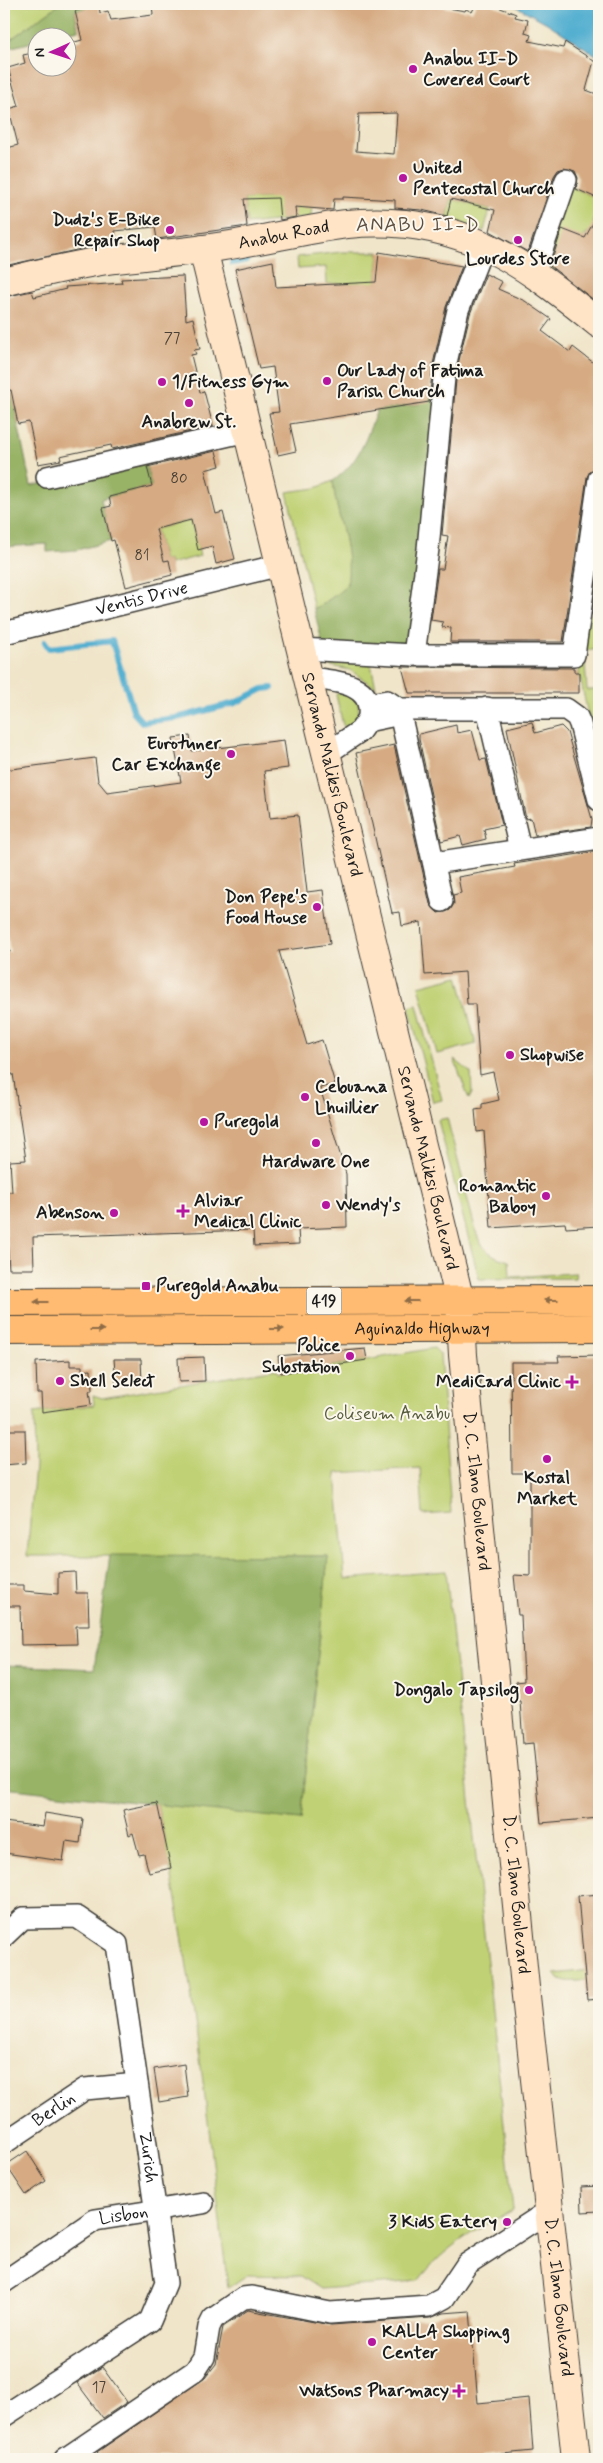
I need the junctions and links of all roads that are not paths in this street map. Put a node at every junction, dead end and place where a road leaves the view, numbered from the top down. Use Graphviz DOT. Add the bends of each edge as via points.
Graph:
graph roads {
  1 [pos="566,180"];
  2 [pos="484,244"];
  3 [pos="203,250"];
  4 [pos="534,273"];
  5 [pos="4,282"];
  6 [pos="599,324"];
  7 [pos="247,431"];
  8 [pos="47,477"];
  9 [pos="599,479"];
  10 [pos="280,565"];
  11 [pos="4,633"];
  12 [pos="300,649"];
  13 [pos="414,655"];
  14 [pos="308,678"];
  15 [pos="487,708"];
  16 [pos="399,709"];
  17 [pos="368,713"];
  18 [pos="593,748"];
  19 [pos="326,754"];
  20 [pos="599,800"];
  21 [pos="599,838"];
  22 [pos="520,849"];
  23 [pos="434,863"];
  24 [pos="442,901"];
  25 [pos="599,1300"];
  26 [pos="460,1301"];
  27 [pos="4,1302"];
  28 [pos="460,1328"];
  29 [pos="599,1328"];
  30 [pos="4,1330"];
  31 [pos="4,1936"];
  32 [pos="137,2084"];
  33 [pos="4,2143"];
  34 [pos="203,2203"];
  35 [pos="155,2209"];
  36 [pos="550,2210"];
  37 [pos="4,2282"];
  38 [pos="4,2416"];
  39 [pos="65,2459"];
  40 [pos="576,2459"];
  1 -- 4 [label="street"];
  2 -- 3 [label="street, Anabu Road" via="425,226 380,223 328,227"];
  2 -- 4 [label="street, Anabu Road"];
  2 -- 13 [label="street" via="458,310 445,367 428,549"];
  3 -- 5 [label="street, Anabu Road" via="115,260"];
  3 -- 7 [label="street, Servando Maliksi Boulevard"];
  4 -- 6 [label="street, Anabu Road"];
  7 -- 8 [label="street"];
  7 -- 10 [label="street, Servando Maliksi Boulevard"];
  9 -- 13 [label="street" via="574,655"];
  10 -- 11 [label="street, Ventis Drive"];
  10 -- 12 [label="street, Servando Maliksi Boulevard"];
  12 -- 13 [label="street"];
  12 -- 14 [label="street, Servando Maliksi Boulevard"];
  14 -- 17 [label="street" via="355,686 363,692"];
  14 -- 19 [label="street, Servando Maliksi Boulevard"];
  15 -- 16 [label="street"];
  15 -- 18 [label="street" via="566,709 577,717"];
  15 -- 22 [label="street"];
  16 -- 17 [label="street" via="391,716"];
  16 -- 23 [label="street"];
  17 -- 19 [label="street" via="360,731"];
  18 -- 20 [label="street"];
  19 -- 26 [label="street, Servando Maliksi Boulevard"];
  21 -- 22 [label="street"];
  22 -- 23 [label="street"];
  23 -- 24 [label="street"];
  25 -- 26 [label="highway, Aguinaldo Highway / 419, one-way"];
  26 -- 27 [label="highway, Aguinaldo Highway / 419, one-way"];
  26 -- 28 [label="street, Servando Maliksi Boulevard"];
  28 -- 29 [label="highway, Aguinaldo Highway / 419"];
  30 -- 28 [label="highway, Aguinaldo Highway / 419, one-way"];
  28 -- 36 [label="street, D. C. Ilano Boulevard"];
  31 -- 32 [label="street, Zurich" via="23,1918 77,1917 117,1944"];
  32 -- 33 [label="street, Berlin" via="85,2089"];
  32 -- 35 [label="street, Zurich"];
  34 -- 35 [label="street, Lisbon"];
  35 -- 37 [label="street, Lisbon" via="95,2220"];
  35 -- 38 [label="street, Zurich" via="166,2284 150,2321"];
  36 -- 39 [label="street" via="466,2264 444,2298 429,2306 330,2313 252,2297 238,2300 211,2322 204,2357 195,2371"];
  36 -- 40 [label="street, D. C. Ilano Boulevard"];
}
